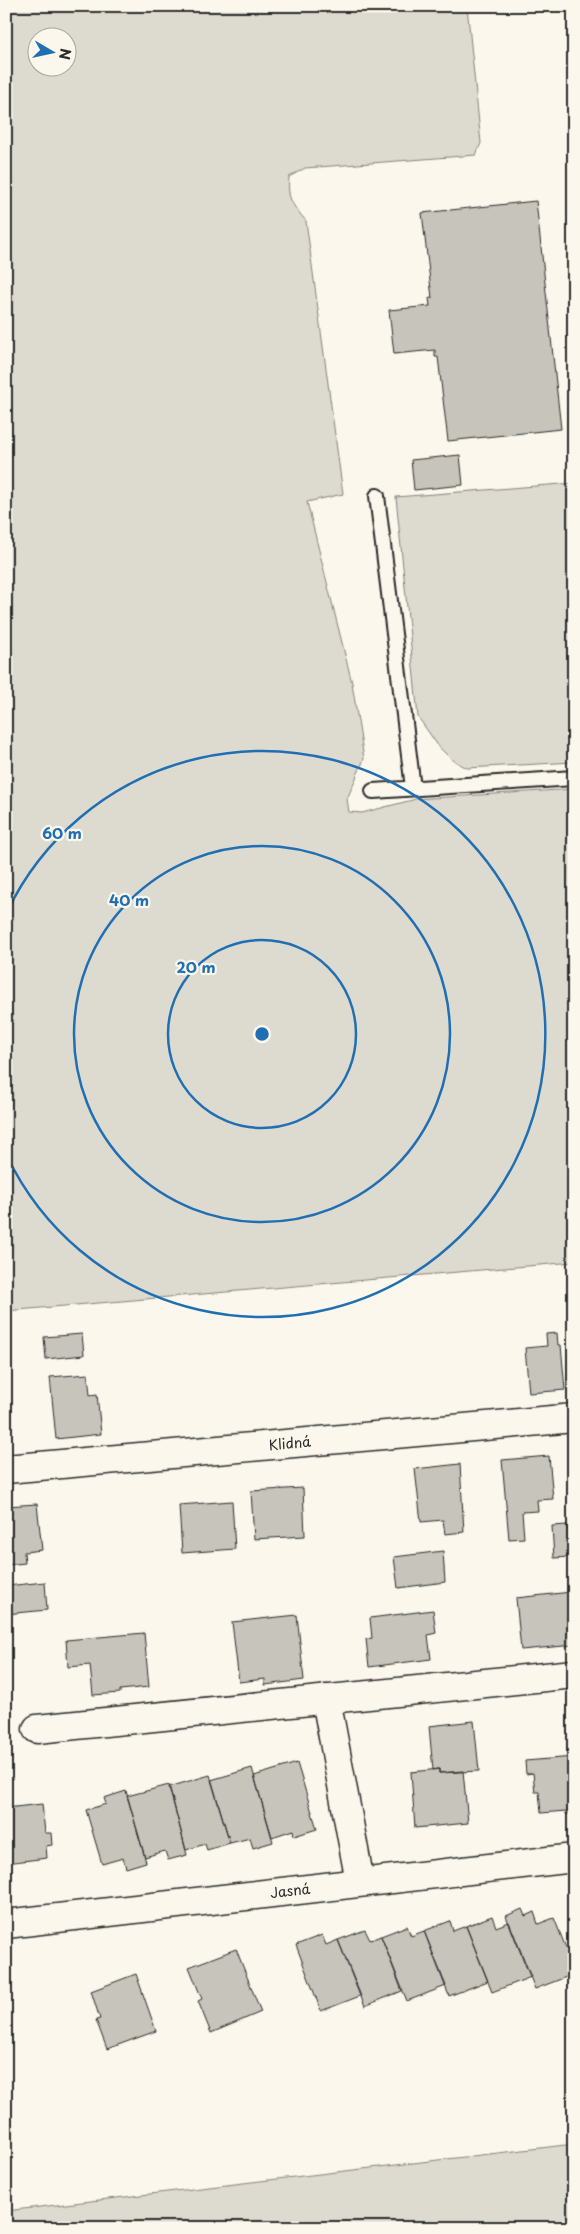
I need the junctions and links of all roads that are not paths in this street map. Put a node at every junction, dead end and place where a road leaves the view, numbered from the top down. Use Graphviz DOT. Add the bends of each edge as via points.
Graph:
graph roads {
  1 [pos="377,496"];
  2 [pos="574,778"];
  3 [pos="413,788"];
  4 [pos="374,791"];
  5 [pos="574,1418"];
  6 [pos="6,1469"];
  7 [pos="574,1674"];
  8 [pos="326,1699"];
  9 [pos="36,1729"];
  10 [pos="574,1858"];
  11 [pos="360,1882"];
  12 [pos="6,1924"];
  1 -- 3 [label="lane"];
  2 -- 3 [label="lane"];
  3 -- 4 [label="lane"];
  5 -- 6 [label="street, Klidná"];
  7 -- 8 [label="street"];
  8 -- 9 [label="street"];
  8 -- 11 [label="street"];
  10 -- 11 [label="street, Jasná"];
  11 -- 12 [label="street, Jasná"];
}
